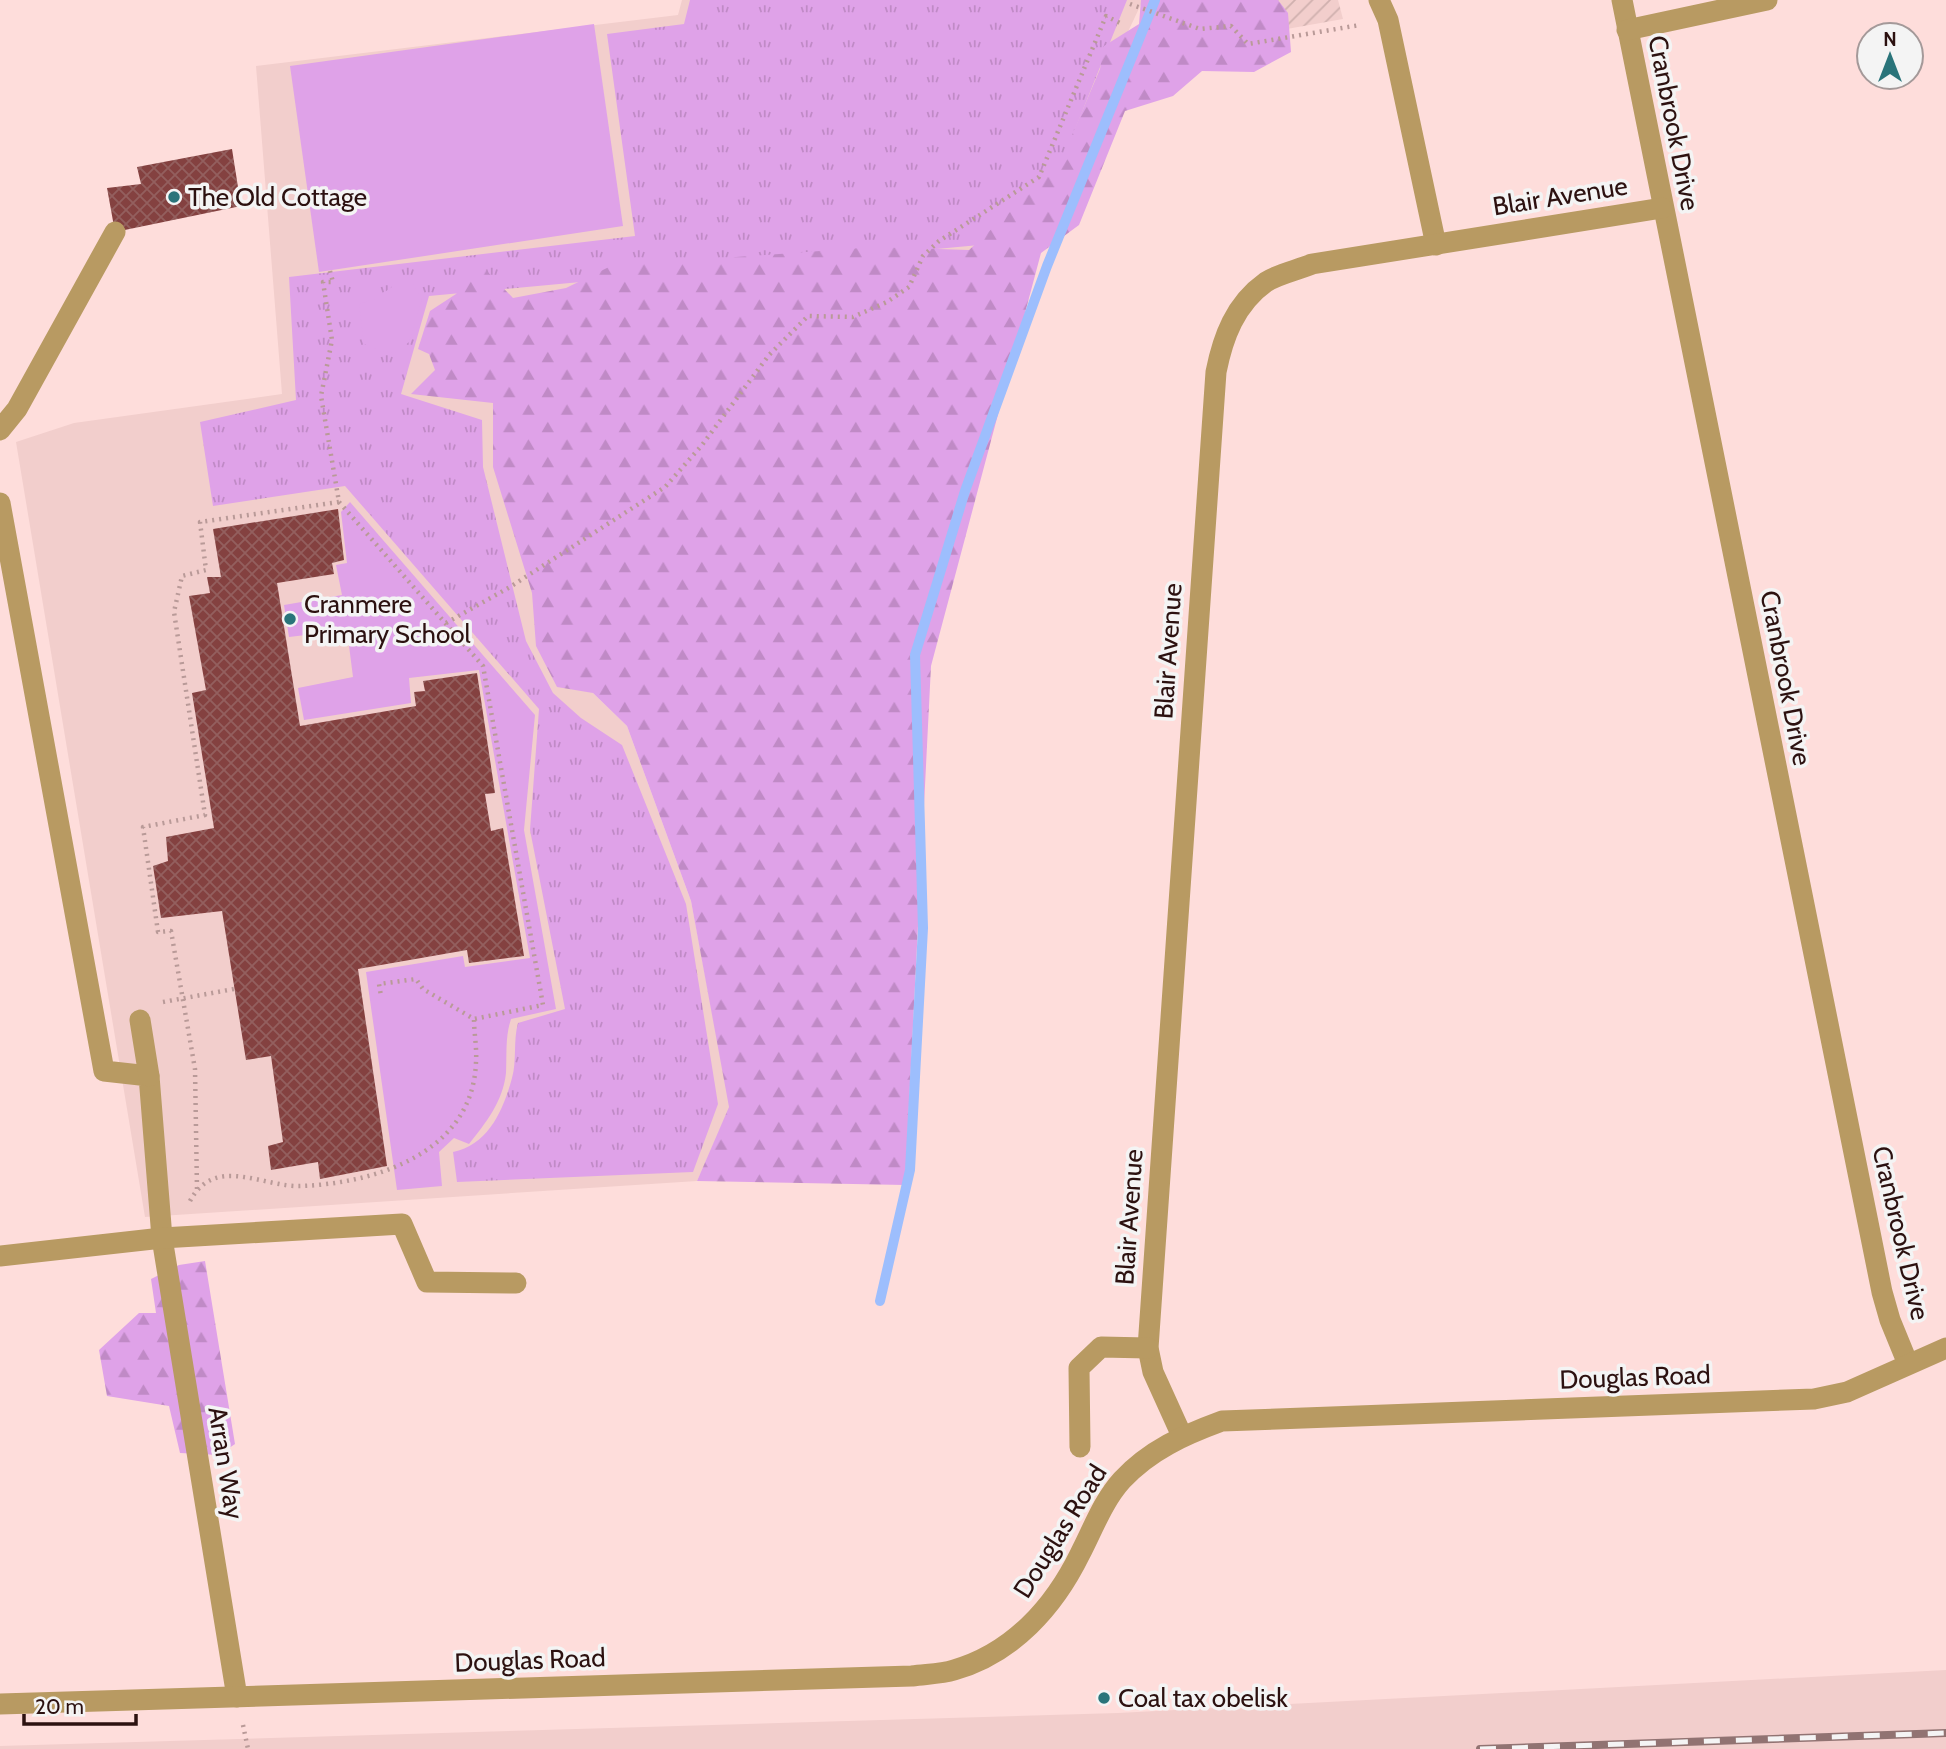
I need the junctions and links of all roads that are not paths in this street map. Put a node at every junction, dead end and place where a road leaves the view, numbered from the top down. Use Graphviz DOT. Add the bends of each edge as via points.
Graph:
graph roads {
  1 [pos="1379,0"];
  2 [pos="1622,0"];
  3 [pos="1767,0"];
  4 [pos="1627,30"];
  5 [pos="1662,208"];
  6 [pos="115,232"];
  7 [pos="1436,245"];
  8 [pos="0,430"];
  9 [pos="0,503"];
  10 [pos="146,1012"];
  11 [pos="149,1076"];
  12 [pos="162,1238"];
  13 [pos="0,1256"];
  14 [pos="516,1283"];
  15 [pos="1148,1348"];
  16 [pos="1946,1348"];
  17 [pos="1908,1364"];
  18 [pos="1182,1436"];
  19 [pos="1080,1447"];
  20 [pos="237,1697"];
  21 [pos="0,1704"];
  1 -- 7 [label="street" via="1388,20"];
  2 -- 4 [label="street, Cranbrook Drive"];
  3 -- 4 [label="street"];
  4 -- 5 [label="street, Cranbrook Drive"];
  5 -- 7 [label="street, Blair Avenue"];
  5 -- 17 [label="street, Cranbrook Drive" via="1882,1292"];
  6 -- 8 [label="street" via="17,409"];
  7 -- 15 [label="street, Blair Avenue" via="1312,264 1266,282 1238,309 1223,339 1215,386"];
  9 -- 11 [label="street" via="104,1071"];
  10 -- 11 [label="street, Arran Way"];
  11 -- 12 [label="street, Arran Way"];
  12 -- 13 [label="street"];
  12 -- 14 [label="street" via="402,1224 427,1282"];
  12 -- 20 [label="street, Arran Way"];
  15 -- 18 [label="street, Blair Avenue" via="1153,1372"];
  15 -- 19 [label="street" via="1101,1347 1079,1368"];
  16 -- 17 [label="street, Douglas Road"];
  17 -- 18 [label="street, Douglas Road" via="1847,1392 1814,1399 1267,1418 1222,1421"];
  18 -- 20 [label="street, Douglas Road" via="1149,1455 1120,1482 1058,1595 1030,1628 993,1653 954,1670 912,1676"];
  20 -- 21 [label="street, Douglas Road"];
}
